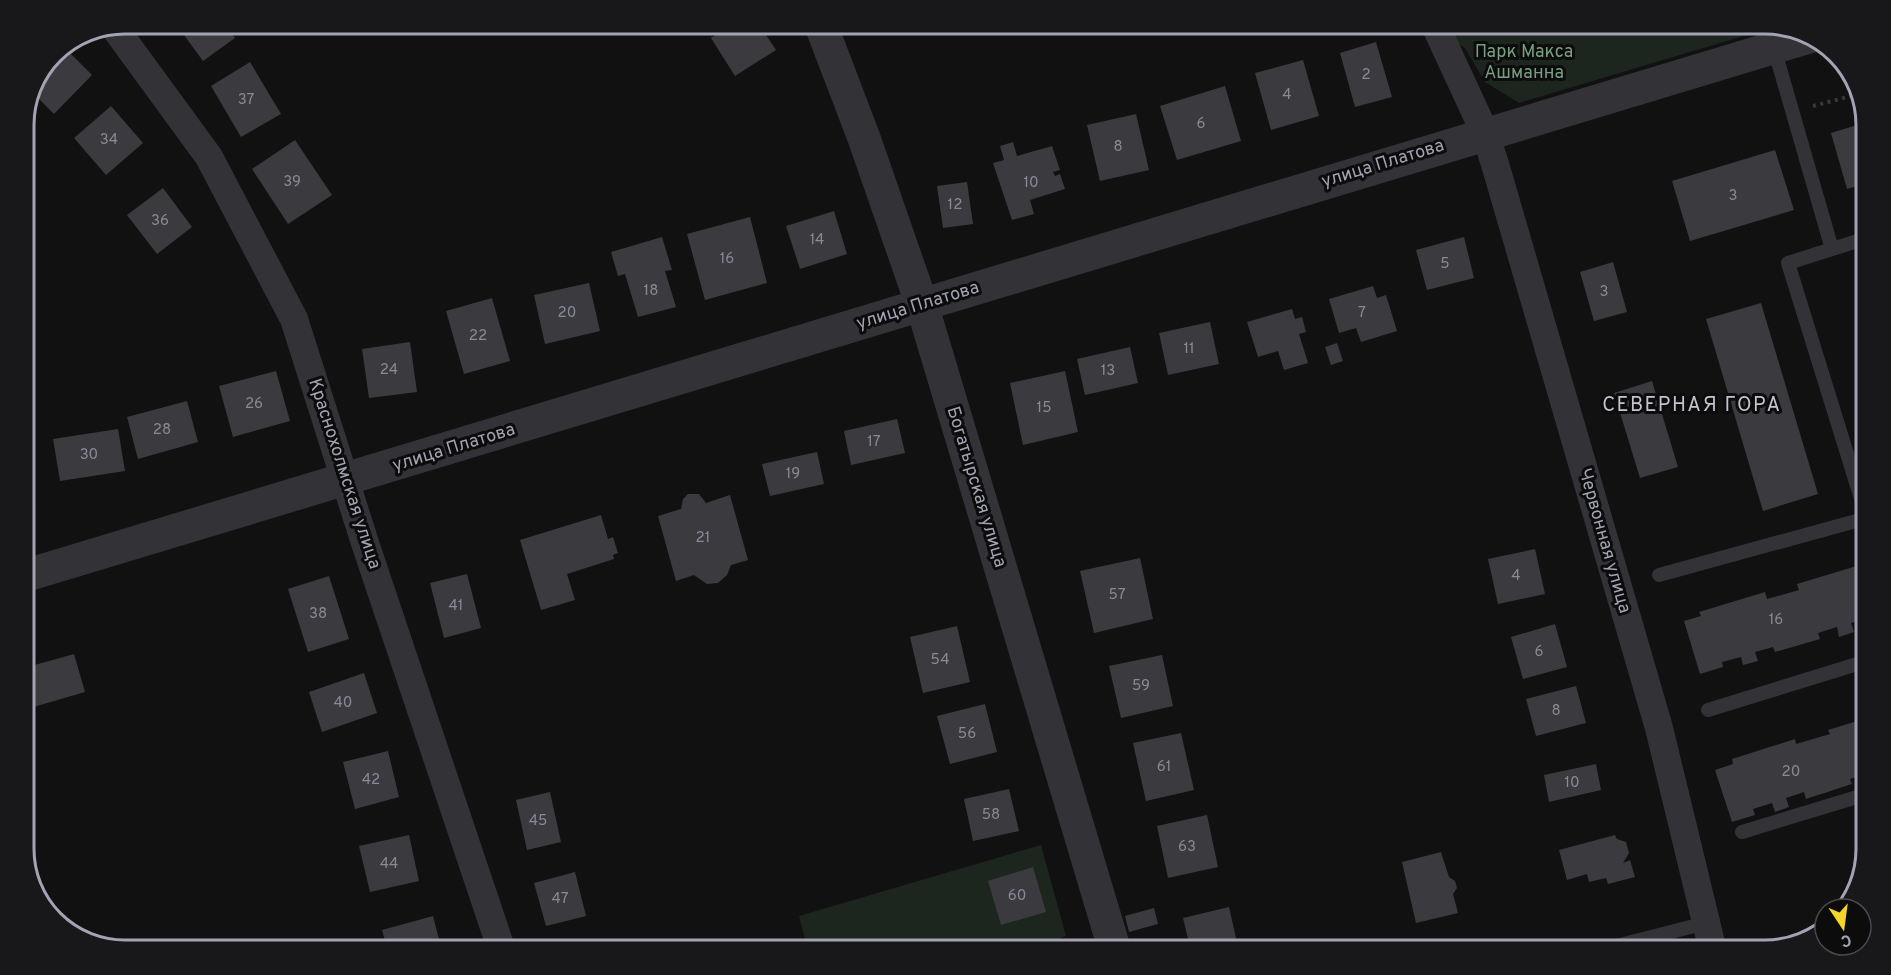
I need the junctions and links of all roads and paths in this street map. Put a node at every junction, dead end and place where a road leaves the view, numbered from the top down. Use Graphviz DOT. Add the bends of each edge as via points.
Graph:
graph roads {
  1 [pos="119,35"];
  2 [pos="825,35"];
  3 [pos="1439,35"];
  4 [pos="1798,41"];
  5 [pos="1774,48"];
  6 [pos="1852,96"];
  7 [pos="1792,112"];
  8 [pos="1485,133"];
  9 [pos="1856,241"];
  10 [pos="1832,249"];
  11 [pos="922,305"];
  12 [pos="346,481"];
  13 [pos="1856,482"];
  14 [pos="1856,521"];
  15 [pos="35,573"];
  16 [pos="1659,575"];
  17 [pos="1856,664"];
  18 [pos="1707,710"];
  19 [pos="1856,797"];
  20 [pos="1742,831"];
  21 [pos="1706,923"];
  22 [pos="498,940"];
  23 [pos="1112,940"];
  24 [pos="1639,940"];
  25 [pos="1710,940"];
  1 -- 12 [label="street, Краснохолмская улица" via="209,157 294,319"];
  2 -- 11 [label="street, Богатырская улица"];
  3 -- 8 [label="street, Червонная улица"];
  4 -- 5 [label="street, улица Платова"];
  5 -- 7 [label="lane"];
  5 -- 8 [label="street, улица Платова"];
  6 -- 7 [label="path"];
  7 -- 10 [label="lane"];
  8 -- 11 [label="street, улица Платова"];
  8 -- 21 [label="street, Червонная улица" via="1659,728"];
  9 -- 10 [label="lane"];
  10 -- 13 [label="lane" via="1788,263"];
  11 -- 12 [label="street, улица Платова"];
  11 -- 23 [label="street, Богатырская улица"];
  12 -- 15 [label="street, улица Платова"];
  12 -- 22 [label="street, Краснохолмская улица"];
  14 -- 16 [label="lane"];
  17 -- 18 [label="lane"];
  19 -- 20 [label="lane"];
  21 -- 24 [label="lane"];
  21 -- 25 [label="street, Червонная улица"];
}
